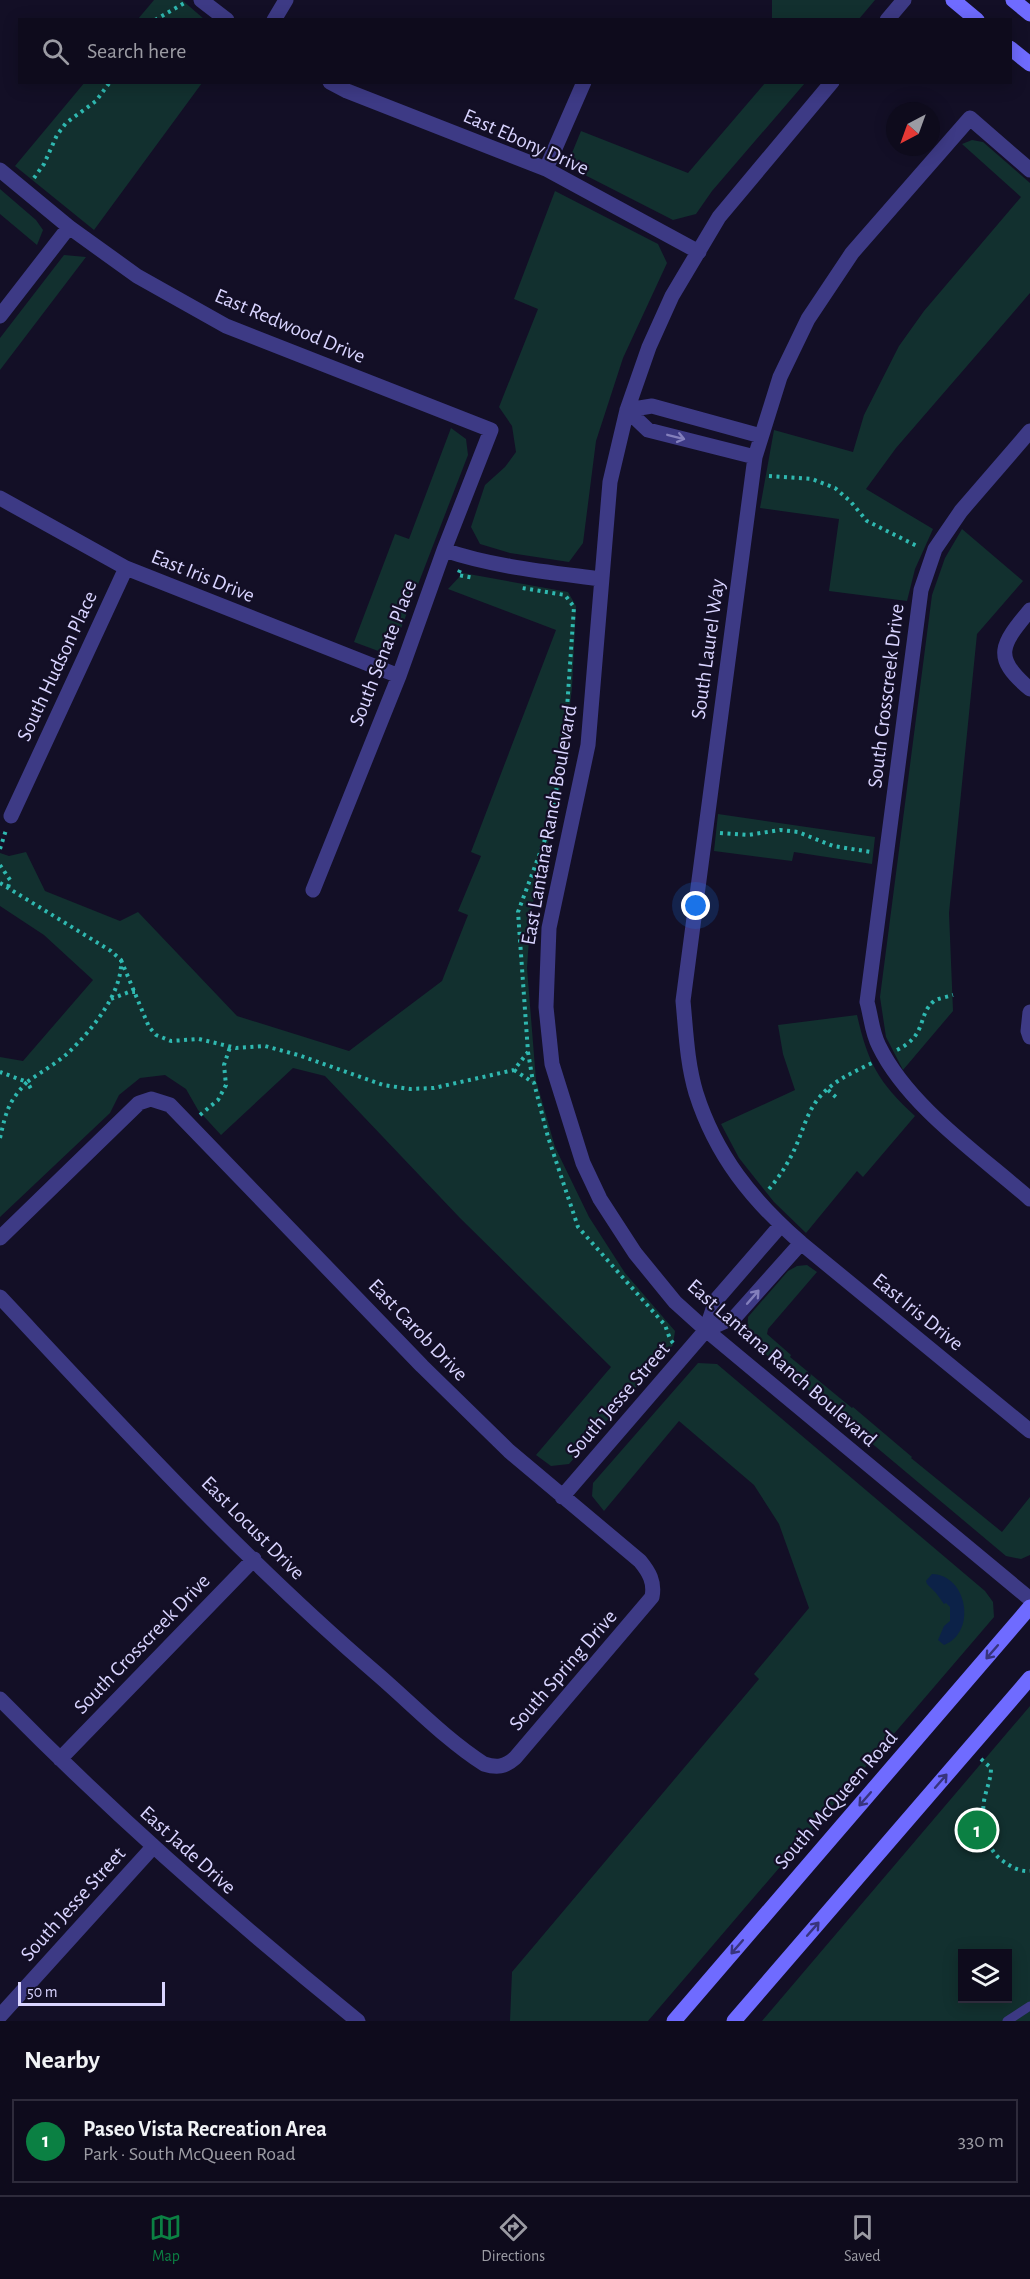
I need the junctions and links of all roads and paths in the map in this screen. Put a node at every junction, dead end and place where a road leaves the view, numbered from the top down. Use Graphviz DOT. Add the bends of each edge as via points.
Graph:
graph roads {
  1 [pos="189,0"];
  2 [pos="201,0"];
  3 [pos="286,0"];
  4 [pos="904,0"];
  5 [pos="953,0"];
  6 [pos="1014,0"];
  7 [pos="1030,14"];
  8 [pos="158,18"];
  9 [pos="224,18"];
  10 [pos="275,18"];
  11 [pos="889,18"];
  12 [pos="975,18"];
  13 [pos="1012,49"];
  14 [pos="1030,64"];
  15 [pos="109,84"];
  16 [pos="334,84"];
  17 [pos="583,84"];
  18 [pos="830,84"];
  19 [pos="546,169"];
  20 [pos="0,170"];
  21 [pos="1030,170"];
  22 [pos="24,189"];
  23 [pos="69,227"];
  24 [pos="699,252"];
  25 [pos="0,316"];
  26 [pos="627,410"];
  27 [pos="491,430"];
  28 [pos="1030,431"];
  29 [pos="761,436"];
  30 [pos="755,457"];
  31 [pos="753,473"];
  32 [pos="0,498"];
  33 [pos="444,550"];
  34 [pos="934,554"];
  35 [pos="465,557"];
  36 [pos="126,568"];
  37 [pos="483,579"];
  38 [pos="601,579"];
  39 [pos="517,587"];
  40 [pos="1030,610"];
  41 [pos="399,676"];
  42 [pos="1030,689"];
  43 [pos="11,816"];
  44 [pos="705,832"];
  45 [pos="886,855"];
  46 [pos="0,865"];
  47 [pos="0,884"];
  48 [pos="8,888"];
  49 [pos="313,890"];
  50 [pos="121,960"];
  51 [pos="135,992"];
  52 [pos="953,995"];
  53 [pos="111,999"];
  54 [pos="1030,1012"];
  55 [pos="1030,1037"];
  56 [pos="230,1047"];
  57 [pos="528,1052"];
  58 [pos="884,1056"];
  59 [pos="0,1072"];
  60 [pos="27,1082"];
  61 [pos="534,1083"];
  62 [pos="828,1090"];
  63 [pos="33,1092"];
  64 [pos="838,1099"];
  65 [pos="188,1125"];
  66 [pos="0,1138"];
  67 [pos="1030,1199"];
  68 [pos="758,1201"];
  69 [pos="781,1225"];
  70 [pos="0,1238"];
  71 [pos="801,1243"];
  72 [pos="0,1297"];
  73 [pos="706,1330"];
  74 [pos="1030,1431"];
  75 [pos="562,1497"];
  76 [pos="254,1559"];
  77 [pos="654,1590"];
  78 [pos="1030,1599"];
  79 [pos="1030,1607"];
  80 [pos="1030,1678"];
  81 [pos="0,1699"];
  82 [pos="969,1748"];
  83 [pos="60,1759"];
  84 [pos="495,1768"];
  85 [pos="153,1846"];
  86 [pos="1030,1870"];
  87 [pos="1030,2006"];
  88 [pos="0,2016"];
  89 [pos="358,2021"];
  90 [pos="674,2021"];
  91 [pos="734,2021"];
  92 [pos="1006,2021"];
  1 -- 8 [label="path"];
  2 -- 9 [label="street"];
  3 -- 10 [label="street"];
  4 -- 11 [label="street"];
  5 -- 12 [label="main road"];
  6 -- 7 [label="main road"];
  13 -- 14 [label="main road"];
  15 -- 22 [label="path" via="96,101 66,123 44,164"];
  16 -- 19 [label="street, East Ebony Drive"];
  17 -- 19 [label="street"];
  18 -- 24 [label="street, East Lantana Ranch Boulevard" via="719,217"];
  19 -- 24 [label="street, East Ebony Drive"];
  20 -- 22 [label="street, East Redwood Drive"];
  21 -- 29 [label="street, South Laurel Way" via="970,118 852,253 808,319 780,376"];
  22 -- 23 [label="street, East Redwood Drive"];
  23 -- 25 [label="street"];
  23 -- 27 [label="street, East Redwood Drive" via="137,276 226,326"];
  24 -- 26 [label="street, East Lantana Ranch Boulevard" via="672,296"];
  26 -- 29 [label="street" via="652,406"];
  26 -- 30 [label="street, one-way" via="648,430"];
  26 -- 38 [label="street, East Lantana Ranch Boulevard" via="610,482"];
  27 -- 33 [label="street, South Senate Place"];
  28 -- 34 [label="street, South Crosscreek Drive" via="961,512"];
  29 -- 30 [label="street, South Laurel Way"];
  30 -- 31 [label="street, South Laurel Way"];
  31 -- 34 [label="path" via="812,479 835,488 867,521"];
  31 -- 44 [label="street, South Laurel Way"];
  32 -- 36 [label="street, East Iris Drive"];
  33 -- 35 [label="street"];
  33 -- 41 [label="street, South Senate Place"];
  34 -- 45 [label="street, South Crosscreek Drive" via="921,590"];
  35 -- 37 [label="path" via="458,575"];
  35 -- 38 [label="street"];
  36 -- 41 [label="street, East Iris Drive"];
  36 -- 43 [label="street, South Hudson Place"];
  38 -- 73 [label="street, East Lantana Ranch Boulevard" via="588,745 549,928 546,1006 552,1064 583,1163 600,1199 646,1268"];
  39 -- 57 [label="path" via="565,595 574,607 567,714 555,799 547,834 518,912"];
  40 -- 42 [label="street" via="1007,638 1004,651 1008,666"];
  41 -- 49 [label="street, South Senate Place"];
  44 -- 45 [label="path" via="798,832 833,846"];
  44 -- 68 [label="street, South Laurel Way" via="683,1001 687,1051 696,1092 715,1142"];
  45 -- 58 [label="street, South Crosscreek Drive" via="867,1002 877,1044"];
  46 -- 48 [label="path" via="10,880"];
  47 -- 48 [label="path"];
  48 -- 50 [label="path"];
  50 -- 51 [label="path"];
  50 -- 53 [label="path" via="122,972"];
  51 -- 53 [label="path"];
  51 -- 56 [label="path" via="156,1035 171,1041 199,1040"];
  52 -- 58 [label="path" via="935,1000 917,1035 907,1045"];
  53 -- 60 [label="path" via="68,1053"];
  54 -- 55 [label="street"];
  56 -- 57 [label="path" via="265,1046 383,1085 410,1089 434,1088 514,1070"];
  56 -- 65 [label="path" via="224,1065 223,1092"];
  57 -- 61 [label="path"];
  58 -- 62 [label="path" via="837,1081"];
  58 -- 67 [label="street" via="924,1108"];
  59 -- 60 [label="path"];
  60 -- 63 [label="path"];
  60 -- 66 [label="path" via="7,1108"];
  62 -- 64 [label="path"];
  62 -- 68 [label="path" via="806,1120 780,1177"];
  65 -- 70 [label="street, East Carob Drive" via="171,1105 151,1099 139,1103"];
  65 -- 75 [label="street, East Carob Drive" via="422,1366"];
  68 -- 69 [label="street, South Laurel Way"];
  69 -- 71 [label="street, East Iris Drive"];
  69 -- 73 [label="street, South Jesse Street" via="716,1300"];
  73 -- 71 [label="street, South Jesse Street, one-way" via="735,1317"];
  71 -- 74 [label="street, East Iris Drive"];
  72 -- 76 [label="street, East Locust Drive"];
  73 -- 75 [label="street, South Jesse Street"];
  73 -- 78 [label="street, East Lantana Ranch Boulevard"];
  75 -- 77 [label="street, East Carob Drive" via="640,1561 650,1573"];
  76 -- 83 [label="street, South Crosscreek Drive"];
  76 -- 84 [label="street, East Locust Drive" via="339,1642 475,1758"];
  77 -- 84 [label="street, South Spring Drive" via="649,1603 515,1758"];
  79 -- 90 [label="main road, South McQueen Road, one-way"];
  80 -- 82 [label="main road"];
  81 -- 83 [label="street, East Jade Drive"];
  82 -- 86 [label="path" via="991,1768 984,1803 992,1851 1011,1867"];
  91 -- 82 [label="main road, one-way"];
  83 -- 85 [label="street, East Jade Drive"];
  85 -- 88 [label="street, South Jesse Street"];
  85 -- 89 [label="street, East Jade Drive" via="237,1923"];
  87 -- 92 [label="lane"];
}
